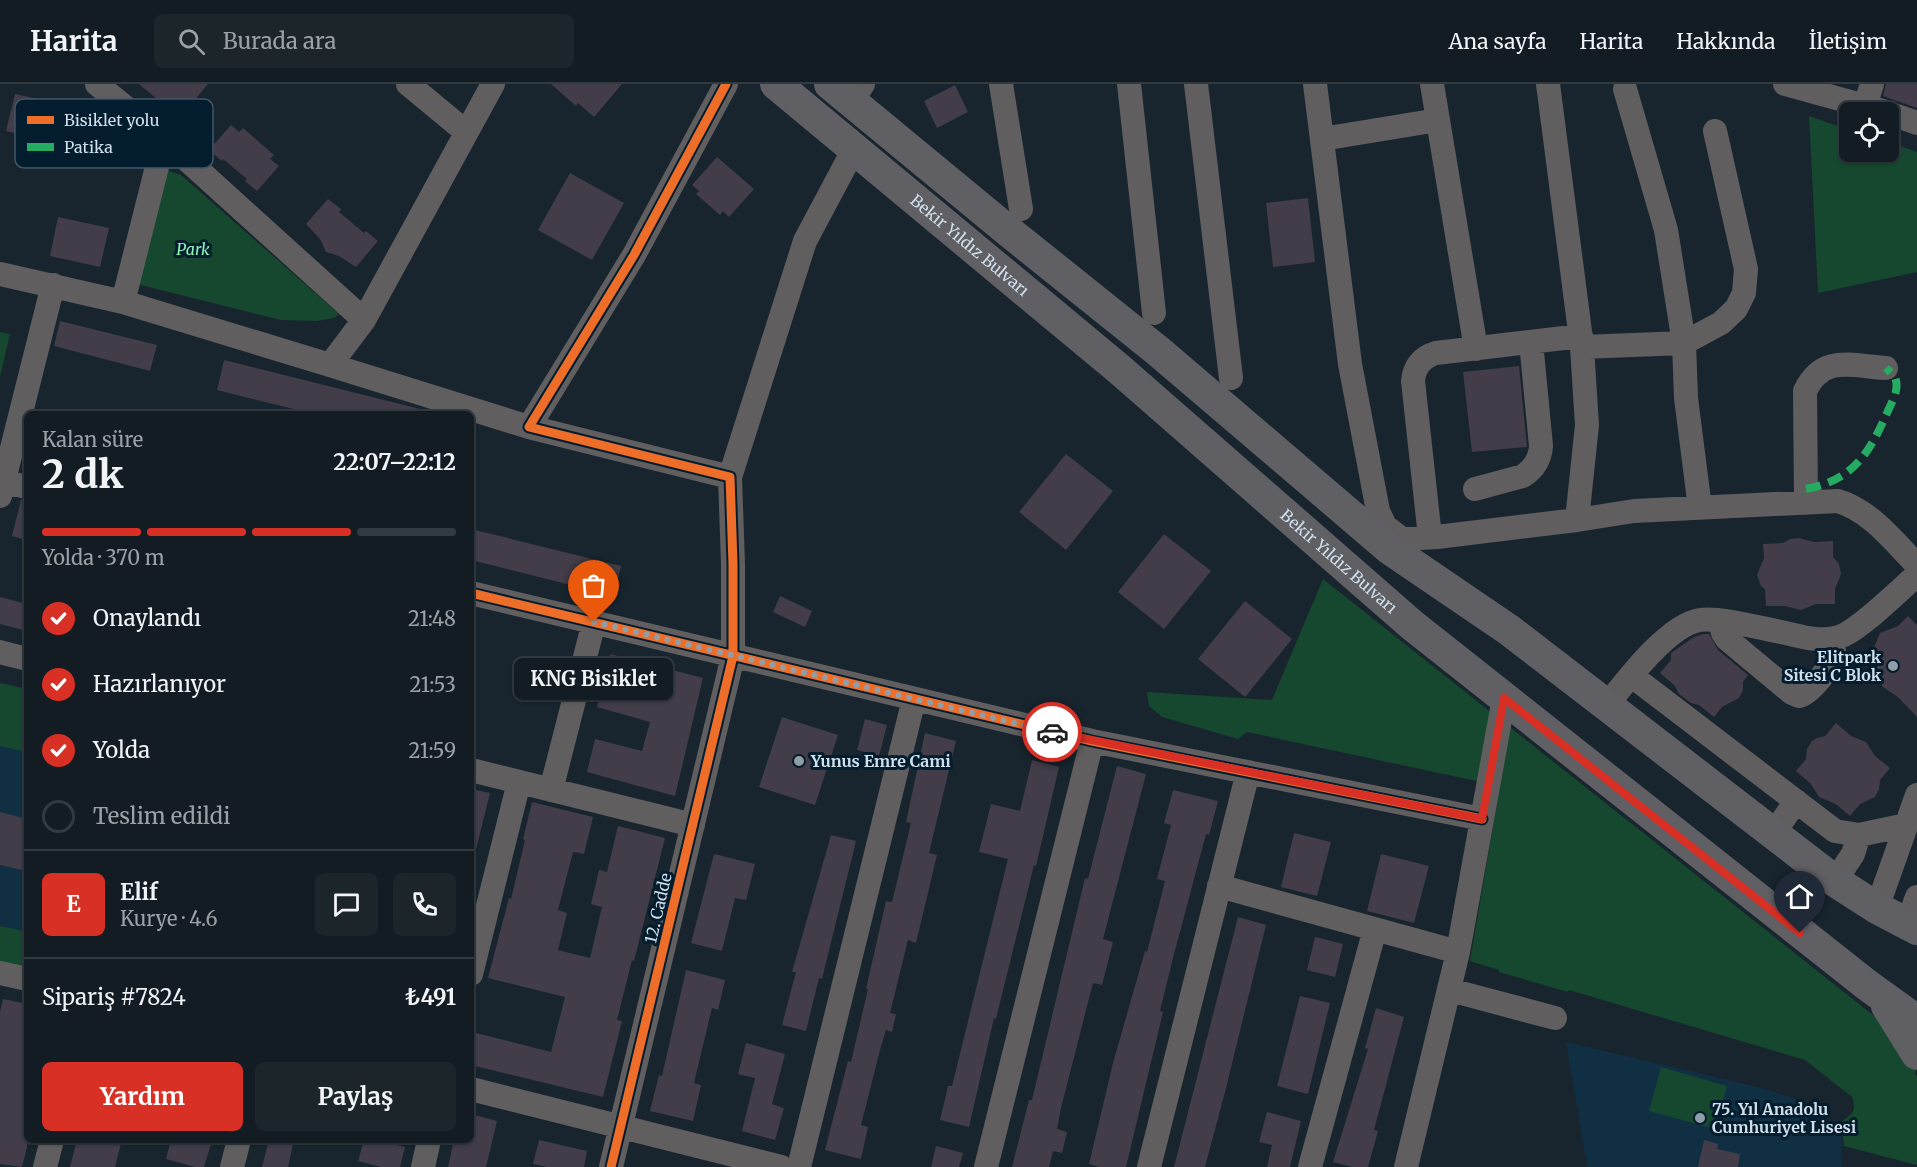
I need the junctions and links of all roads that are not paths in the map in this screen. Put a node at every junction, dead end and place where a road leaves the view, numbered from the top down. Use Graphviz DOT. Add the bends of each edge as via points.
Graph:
graph roads {
  1 [pos="97,84"];
  2 [pos="408,84"];
  3 [pos="493,84"];
  4 [pos="726,84"];
  5 [pos="776,84"];
  6 [pos="1001,84"];
  7 [pos="1129,84"];
  8 [pos="1196,84"];
  9 [pos="1315,84"];
  10 [pos="1432,84"];
  11 [pos="1548,84"];
  12 [pos="1785,84"];
  13 [pos="1811,87"];
  14 [pos="1625,89"];
  15 [pos="848,90"];
  16 [pos="115,99"];
  17 [pos="1870,102"];
  18 [pos="1899,114"];
  19 [pos="1438,120"];
  20 [pos="1917,123"];
  21 [pos="1715,131"];
  22 [pos="466,132"];
  23 [pos="1322,139"];
  24 [pos="854,149"];
  25 [pos="157,168"];
  26 [pos="196,168"];
  27 [pos="1021,209"];
  28 [pos="0,274"];
  29 [pos="53,285"];
  30 [pos="123,302"];
  31 [pos="1154,313"];
  32 [pos="363,320"];
  33 [pos="1582,341"];
  34 [pos="1531,342"];
  35 [pos="1684,344"];
  36 [pos="1476,349"];
  37 [pos="330,365"];
  38 [pos="1886,368"];
  39 [pos="1231,378"];
  40 [pos="530,427"];
  41 [pos="730,477"];
  42 [pos="1,486"];
  43 [pos="24,487"];
  44 [pos="1475,489"];
  45 [pos="1806,503"];
  46 [pos="1700,508"];
  47 [pos="1577,520"];
  48 [pos="1430,537"];
  49 [pos="1396,544"];
  50 [pos="1917,565"];
  51 [pos="1917,575"];
  52 [pos="474,594"];
  53 [pos="1720,621"];
  54 [pos="594,622"];
  55 [pos="1830,639"];
  56 [pos="0,652"];
  57 [pos="733,656"];
  58 [pos="24,658"];
  59 [pos="1632,676"];
  60 [pos="1504,698"];
  61 [pos="914,699"];
  62 [pos="1607,705"];
  63 [pos="1712,737"];
  64 [pos="1092,741"];
  65 [pos="1689,768"];
  66 [pos="474,771"];
  67 [pos="1248,772"];
  68 [pos="519,782"];
  69 [pos="551,790"];
  70 [pos="1917,795"];
  71 [pos="1796,801"];
  72 [pos="1482,819"];
  73 [pos="693,825"];
  74 [pos="1906,825"];
  75 [pos="1774,833"];
  76 [pos="1859,835"];
  77 [pos="1835,881"];
  78 [pos="1219,886"];
  79 [pos="1906,914"];
  80 [pos="1374,929"];
  81 [pos="1917,950"];
  82 [pos="1458,952"];
  83 [pos="474,962"];
  84 [pos="0,973"];
  85 [pos="24,979"];
  86 [pos="1450,990"];
  87 [pos="1917,991"];
  88 [pos="1881,996"];
  89 [pos="1555,1018"];
  90 [pos="1917,1021"];
  91 [pos="1917,1054"];
  92 [pos="474,1090"];
  93 [pos="621,1127"];
  94 [pos="50,1143"];
  95 [pos="238,1143"];
  96 [pos="428,1143"];
  97 [pos="45,1167"];
  98 [pos="232,1167"];
  99 [pos="423,1167"];
  100 [pos="611,1167"];
  101 [pos="781,1167"];
  102 [pos="800,1167"];
  103 [pos="986,1167"];
  104 [pos="1149,1167"];
  105 [pos="1311,1167"];
  106 [pos="1406,1167"];
  1 -- 16 [label="street"];
  2 -- 22 [label="street"];
  3 -- 22 [label="street"];
  4 -- 40 [label="street" via="634,255"];
  5 -- 24 [label="main road, Bekir Yıldız Bulvarı"];
  6 -- 27 [label="street"];
  7 -- 31 [label="street"];
  8 -- 39 [label="street"];
  9 -- 23 [label="street"];
  10 -- 19 [label="street"];
  11 -- 33 [label="street"];
  12 -- 13 [label="street"];
  13 -- 17 [label="street"];
  14 -- 35 [label="street" via="1666,230"];
  15 -- 49 [label="main road, Bekir Yıldız Bulvarı" via="1006,230"];
  18 -- 20 [label="street"];
  19 -- 23 [label="street"];
  19 -- 36 [label="street"];
  21 -- 35 [label="street" via="1746,269 1746,285 1730,316"];
  22 -- 32 [label="street"];
  23 -- 49 [label="street" via="1350,364 1378,511"];
  24 -- 41 [label="street, 12. Cadde" via="805,241"];
  24 -- 60 [label="main road, Bekir Yıldız Bulvarı" via="1119,369 1412,625"];
  25 -- 30 [label="street"];
  26 -- 32 [label="street"];
  28 -- 29 [label="street"];
  29 -- 30 [label="street"];
  29 -- 42 [label="street"];
  30 -- 37 [label="street"];
  32 -- 37 [label="street"];
  33 -- 34 [label="street"];
  33 -- 35 [label="street"];
  33 -- 47 [label="street" via="1587,425"];
  34 -- 36 [label="street"];
  34 -- 44 [label="street" via="1541,446 1538,459 1523,476"];
  35 -- 46 [label="street" via="1686,398"];
  36 -- 48 [label="street" via="1430,355 1420,362 1413,375"];
  37 -- 40 [label="street"];
  38 -- 45 [label="street" via="1832,364 1809,382 1805,391"];
  40 -- 41 [label="street"];
  41 -- 57 [label="street, 12. Cadde"];
  42 -- 43 [label="street"];
  45 -- 46 [label="street"];
  45 -- 50 [label="street" via="1838,501 1860,510"];
  46 -- 47 [label="street" via="1634,511"];
  47 -- 48 [label="street"];
  48 -- 49 [label="street"];
  49 -- 62 [label="main road, Bekir Yıldız Bulvarı"];
  51 -- 55 [label="street" via="1853,630"];
  52 -- 54 [label="street"];
  53 -- 55 [label="street"];
  53 -- 55 [label="street" via="1727,639 1799,696 1808,692 1833,659"];
  53 -- 59 [label="street" via="1700,620 1676,631"];
  54 -- 57 [label="street"];
  54 -- 69 [label="street"];
  56 -- 58 [label="street"];
  57 -- 61 [label="street"];
  57 -- 73 [label="street, 12. Cadde"];
  59 -- 62 [label="street"];
  59 -- 63 [label="street"];
  60 -- 72 [label="street"];
  60 -- 88 [label="main road, Bekir Yıldız Bulvarı"];
  61 -- 64 [label="street"];
  61 -- 102 [label="street"];
  62 -- 65 [label="main road, Bekir Yıldız Bulvarı"];
  63 -- 65 [label="street"];
  63 -- 71 [label="street"];
  64 -- 67 [label="street"];
  64 -- 103 [label="street"];
  65 -- 75 [label="main road, Bekir Yıldız Bulvarı"];
  66 -- 68 [label="street"];
  67 -- 72 [label="street"];
  67 -- 78 [label="street"];
  68 -- 69 [label="street"];
  68 -- 83 [label="street"];
  69 -- 73 [label="street"];
  70 -- 74 [label="street"];
  71 -- 75 [label="street"];
  71 -- 76 [label="street" via="1835,831"];
  72 -- 82 [label="street"];
  73 -- 93 [label="street, 12. Cadde"];
  74 -- 76 [label="street"];
  74 -- 79 [label="street"];
  75 -- 77 [label="main road, Bekir Yıldız Bulvarı"];
  76 -- 77 [label="street" via="1853,854"];
  77 -- 79 [label="main road, Bekir Yıldız Bulvarı"];
  78 -- 80 [label="street"];
  78 -- 104 [label="street"];
  79 -- 81 [label="main road"];
  80 -- 82 [label="street"];
  80 -- 105 [label="street"];
  82 -- 86 [label="street"];
  84 -- 85 [label="street"];
  86 -- 89 [label="street"];
  86 -- 106 [label="street"];
  87 -- 88 [label="main road" via="1903,999"];
  88 -- 90 [label="main road, Bekir Yıldız Bulvarı"];
  88 -- 91 [label="main road"];
  92 -- 93 [label="street"];
  93 -- 100 [label="street, 12. Cadde"];
  93 -- 101 [label="street"];
  94 -- 97 [label="street"];
  95 -- 98 [label="street"];
  96 -- 99 [label="street"];
}
